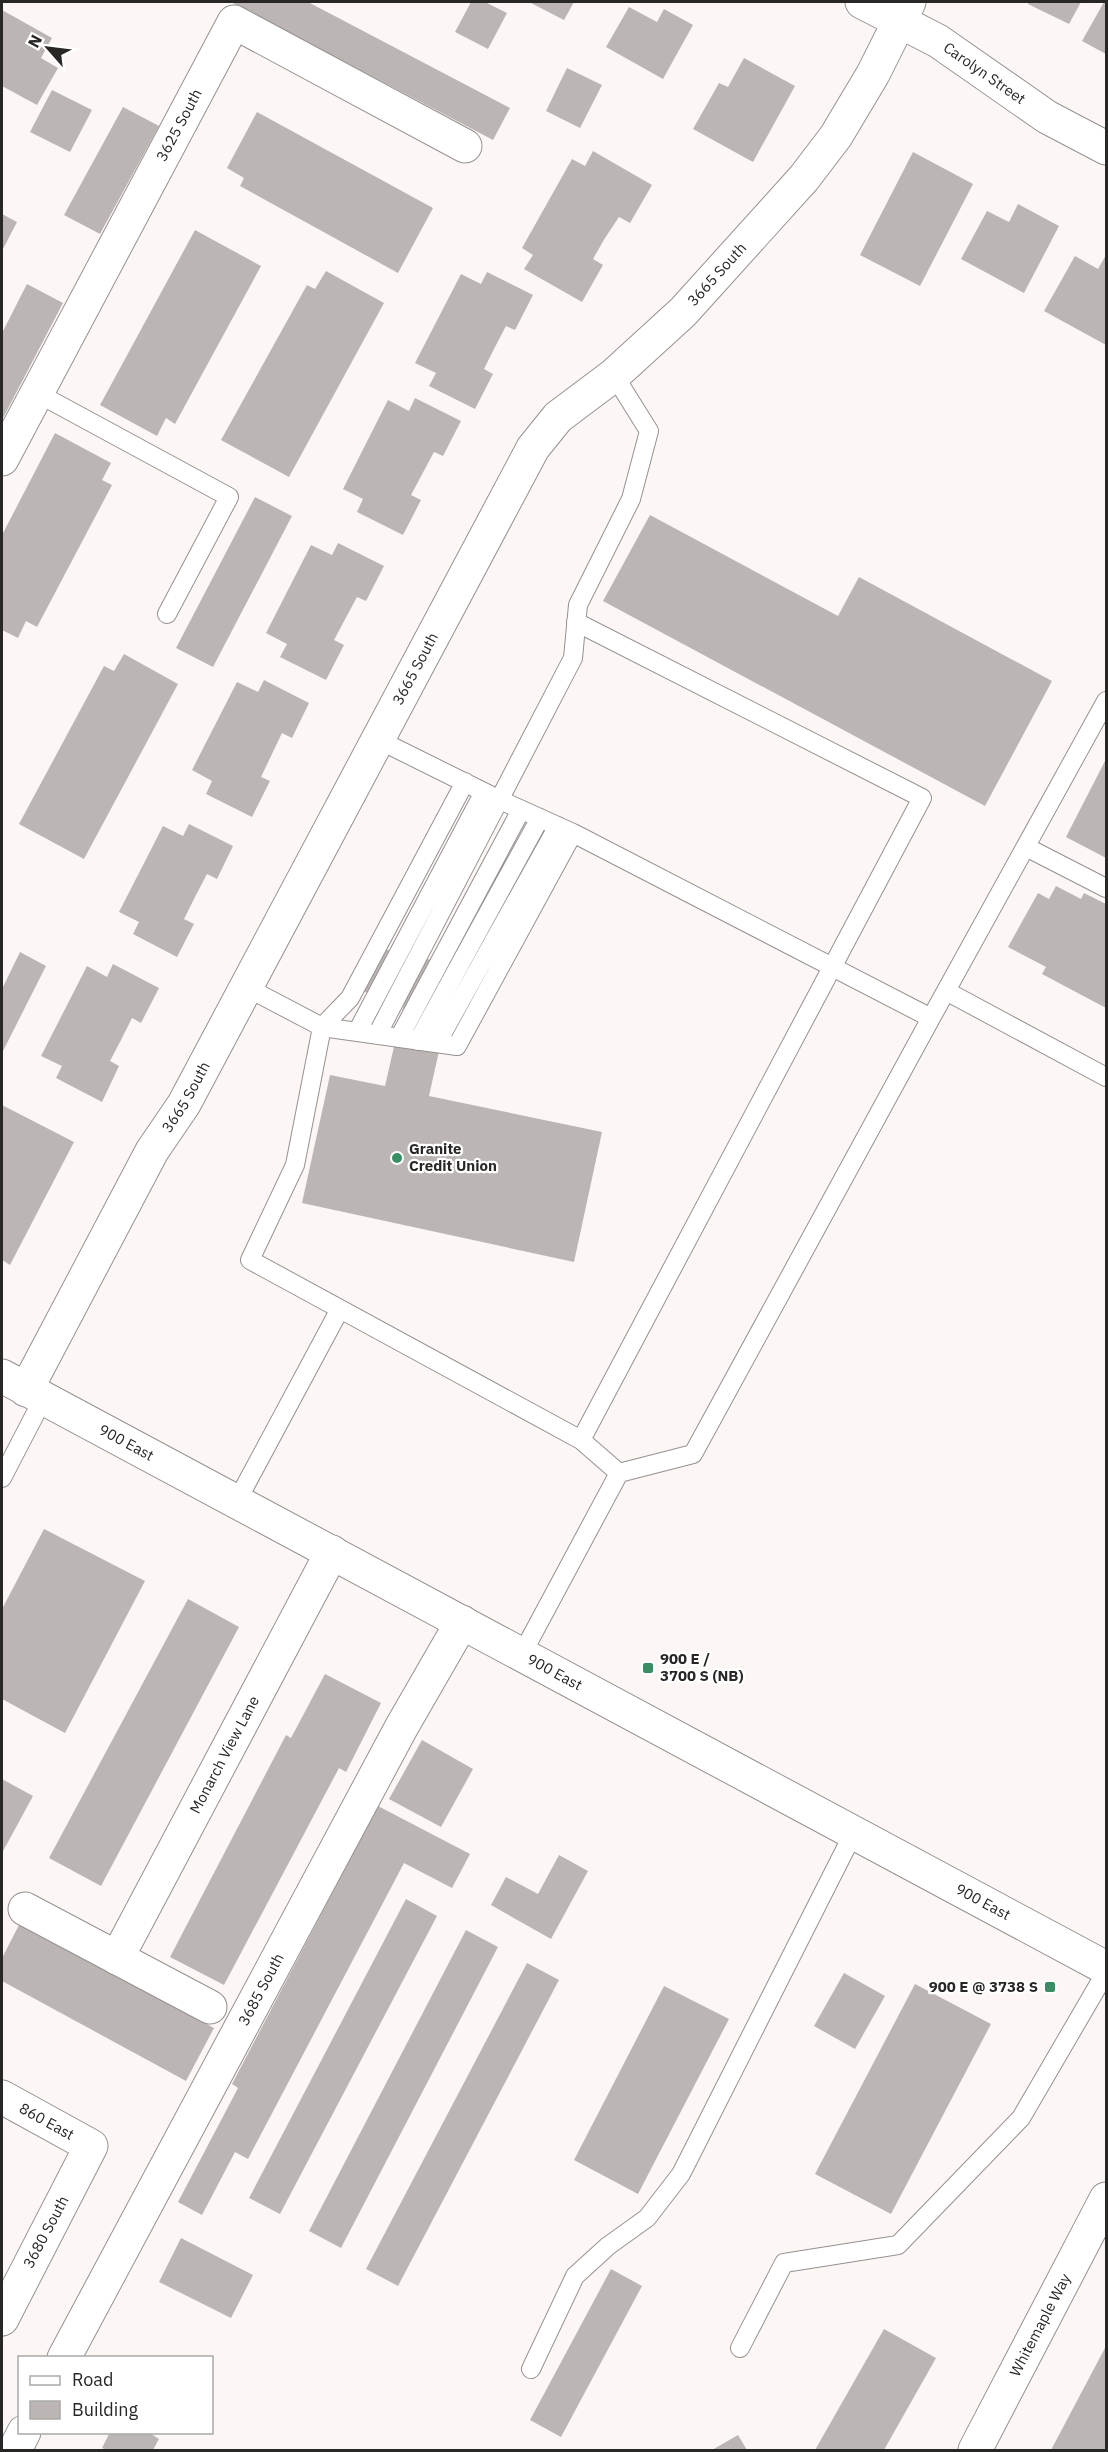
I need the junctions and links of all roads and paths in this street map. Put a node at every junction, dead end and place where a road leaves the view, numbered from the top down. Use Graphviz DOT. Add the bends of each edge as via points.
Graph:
graph roads {
  1 [pos="862,2"];
  2 [pos="905,11"];
  3 [pos="465,146"];
  4 [pos="1107,148"];
  5 [pos="614,375"];
  6 [pos="37,393"];
  7 [pos="2,459"];
  8 [pos="167,614"];
  9 [pos="576,622"];
  10 [pos="1107,701"];
  11 [pos="377,739"];
  12 [pos="465,782"];
  13 [pos="492,796"];
  14 [pos="521,810"];
  15 [pos="540,818"];
  16 [pos="565,830"];
  17 [pos="1026,847"];
  18 [pos="1107,888"];
  19 [pos="831,967"];
  20 [pos="246,987"];
  21 [pos="946,991"];
  22 [pos="931,1018"];
  23 [pos="322,1027"];
  24 [pos="357,1032"];
  25 [pos="377,1035"];
  26 [pos="399,1038"];
  27 [pos="418,1041"];
  28 [pos="1107,1077"];
  29 [pos="340,1309"];
  30 [pos="23,1388"];
  31 [pos="581,1440"];
  32 [pos="618,1473"];
  33 [pos="2,1478"];
  34 [pos="237,1502"];
  35 [pos="332,1552"];
  36 [pos="462,1622"];
  37 [pos="522,1654"];
  38 [pos="854,1832"];
  39 [pos="26,1909"];
  40 [pos="117,1958"];
  41 [pos="1107,1970"];
  42 [pos="210,2007"];
  43 [pos="2,2097"];
  44 [pos="91,2146"];
  45 [pos="1107,2199"];
  46 [pos="2,2319"];
  47 [pos="740,2348"];
  48 [pos="65,2356"];
  49 [pos="531,2369"];
  50 [pos="24,2434"];
  51 [pos="15,2451"];
  52 [pos="975,2451"];
  1 -- 2 [label="street, Carolyn Street"];
  2 -- 4 [label="street, Carolyn Street" via="1000,87"];
  2 -- 5 [label="street, 3665 South" via="836,136 804,178 683,312"];
  3 -- 6 [label="street, 3625 South" via="234,22"];
  5 -- 9 [label="lane" via="648,431 631,499 578,605"];
  5 -- 11 [label="street, 3665 South" via="558,417 533,448"];
  6 -- 7 [label="street, 3625 South"];
  6 -- 8 [label="lane" via="229,497"];
  9 -- 13 [label="lane" via="573,658"];
  9 -- 19 [label="lane" via="922,798"];
  10 -- 17 [label="lane"];
  11 -- 12 [label="lane"];
  11 -- 20 [label="street, 3665 South"];
  12 -- 13 [label="lane"];
  12 -- 23 [label="lane" via="350,998"];
  13 -- 14 [label="lane"];
  13 -- 24 [label="lane"];
  13 -- 25 [label="lane"];
  14 -- 15 [label="lane"];
  14 -- 26 [label="lane"];
  15 -- 16 [label="lane"];
  15 -- 27 [label="lane"];
  16 -- 19 [label="lane"];
  16 -- 27 [label="lane" via="437,1043"];
  17 -- 18 [label="lane"];
  17 -- 21 [label="lane"];
  19 -- 22 [label="lane"];
  19 -- 31 [label="lane"];
  20 -- 23 [label="lane"];
  20 -- 30 [label="street, 3665 South"];
  21 -- 22 [label="lane"];
  21 -- 28 [label="lane"];
  22 -- 32 [label="lane" via="693,1454"];
  23 -- 24 [label="lane"];
  23 -- 29 [label="lane" via="295,1165 250,1260"];
  24 -- 25 [label="lane"];
  25 -- 26 [label="lane"];
  26 -- 27 [label="lane"];
  29 -- 31 [label="lane"];
  29 -- 34 [label="lane"];
  30 -- 33 [label="lane"];
  30 -- 34 [label="street, 900 East"];
  31 -- 32 [label="lane"];
  32 -- 37 [label="lane"];
  34 -- 35 [label="street, 900 East"];
  35 -- 36 [label="street, 900 East"];
  35 -- 40 [label="street, Monarch View Lane"];
  36 -- 37 [label="street, 900 East"];
  36 -- 48 [label="street, 3685 South" via="395,1739"];
  37 -- 38 [label="street, 900 East"];
  38 -- 41 [label="street, 900 East"];
  38 -- 49 [label="lane" via="681,2174 647,2218 575,2276"];
  39 -- 40 [label="street"];
  40 -- 42 [label="street"];
  41 -- 47 [label="lane" via="1021,2118 898,2245 784,2263"];
  43 -- 44 [label="street, 860 East"];
  44 -- 46 [label="street, 3680 South"];
  45 -- 52 [label="street, Whitemaple Way"];
  50 -- 51 [label="street"];
}
